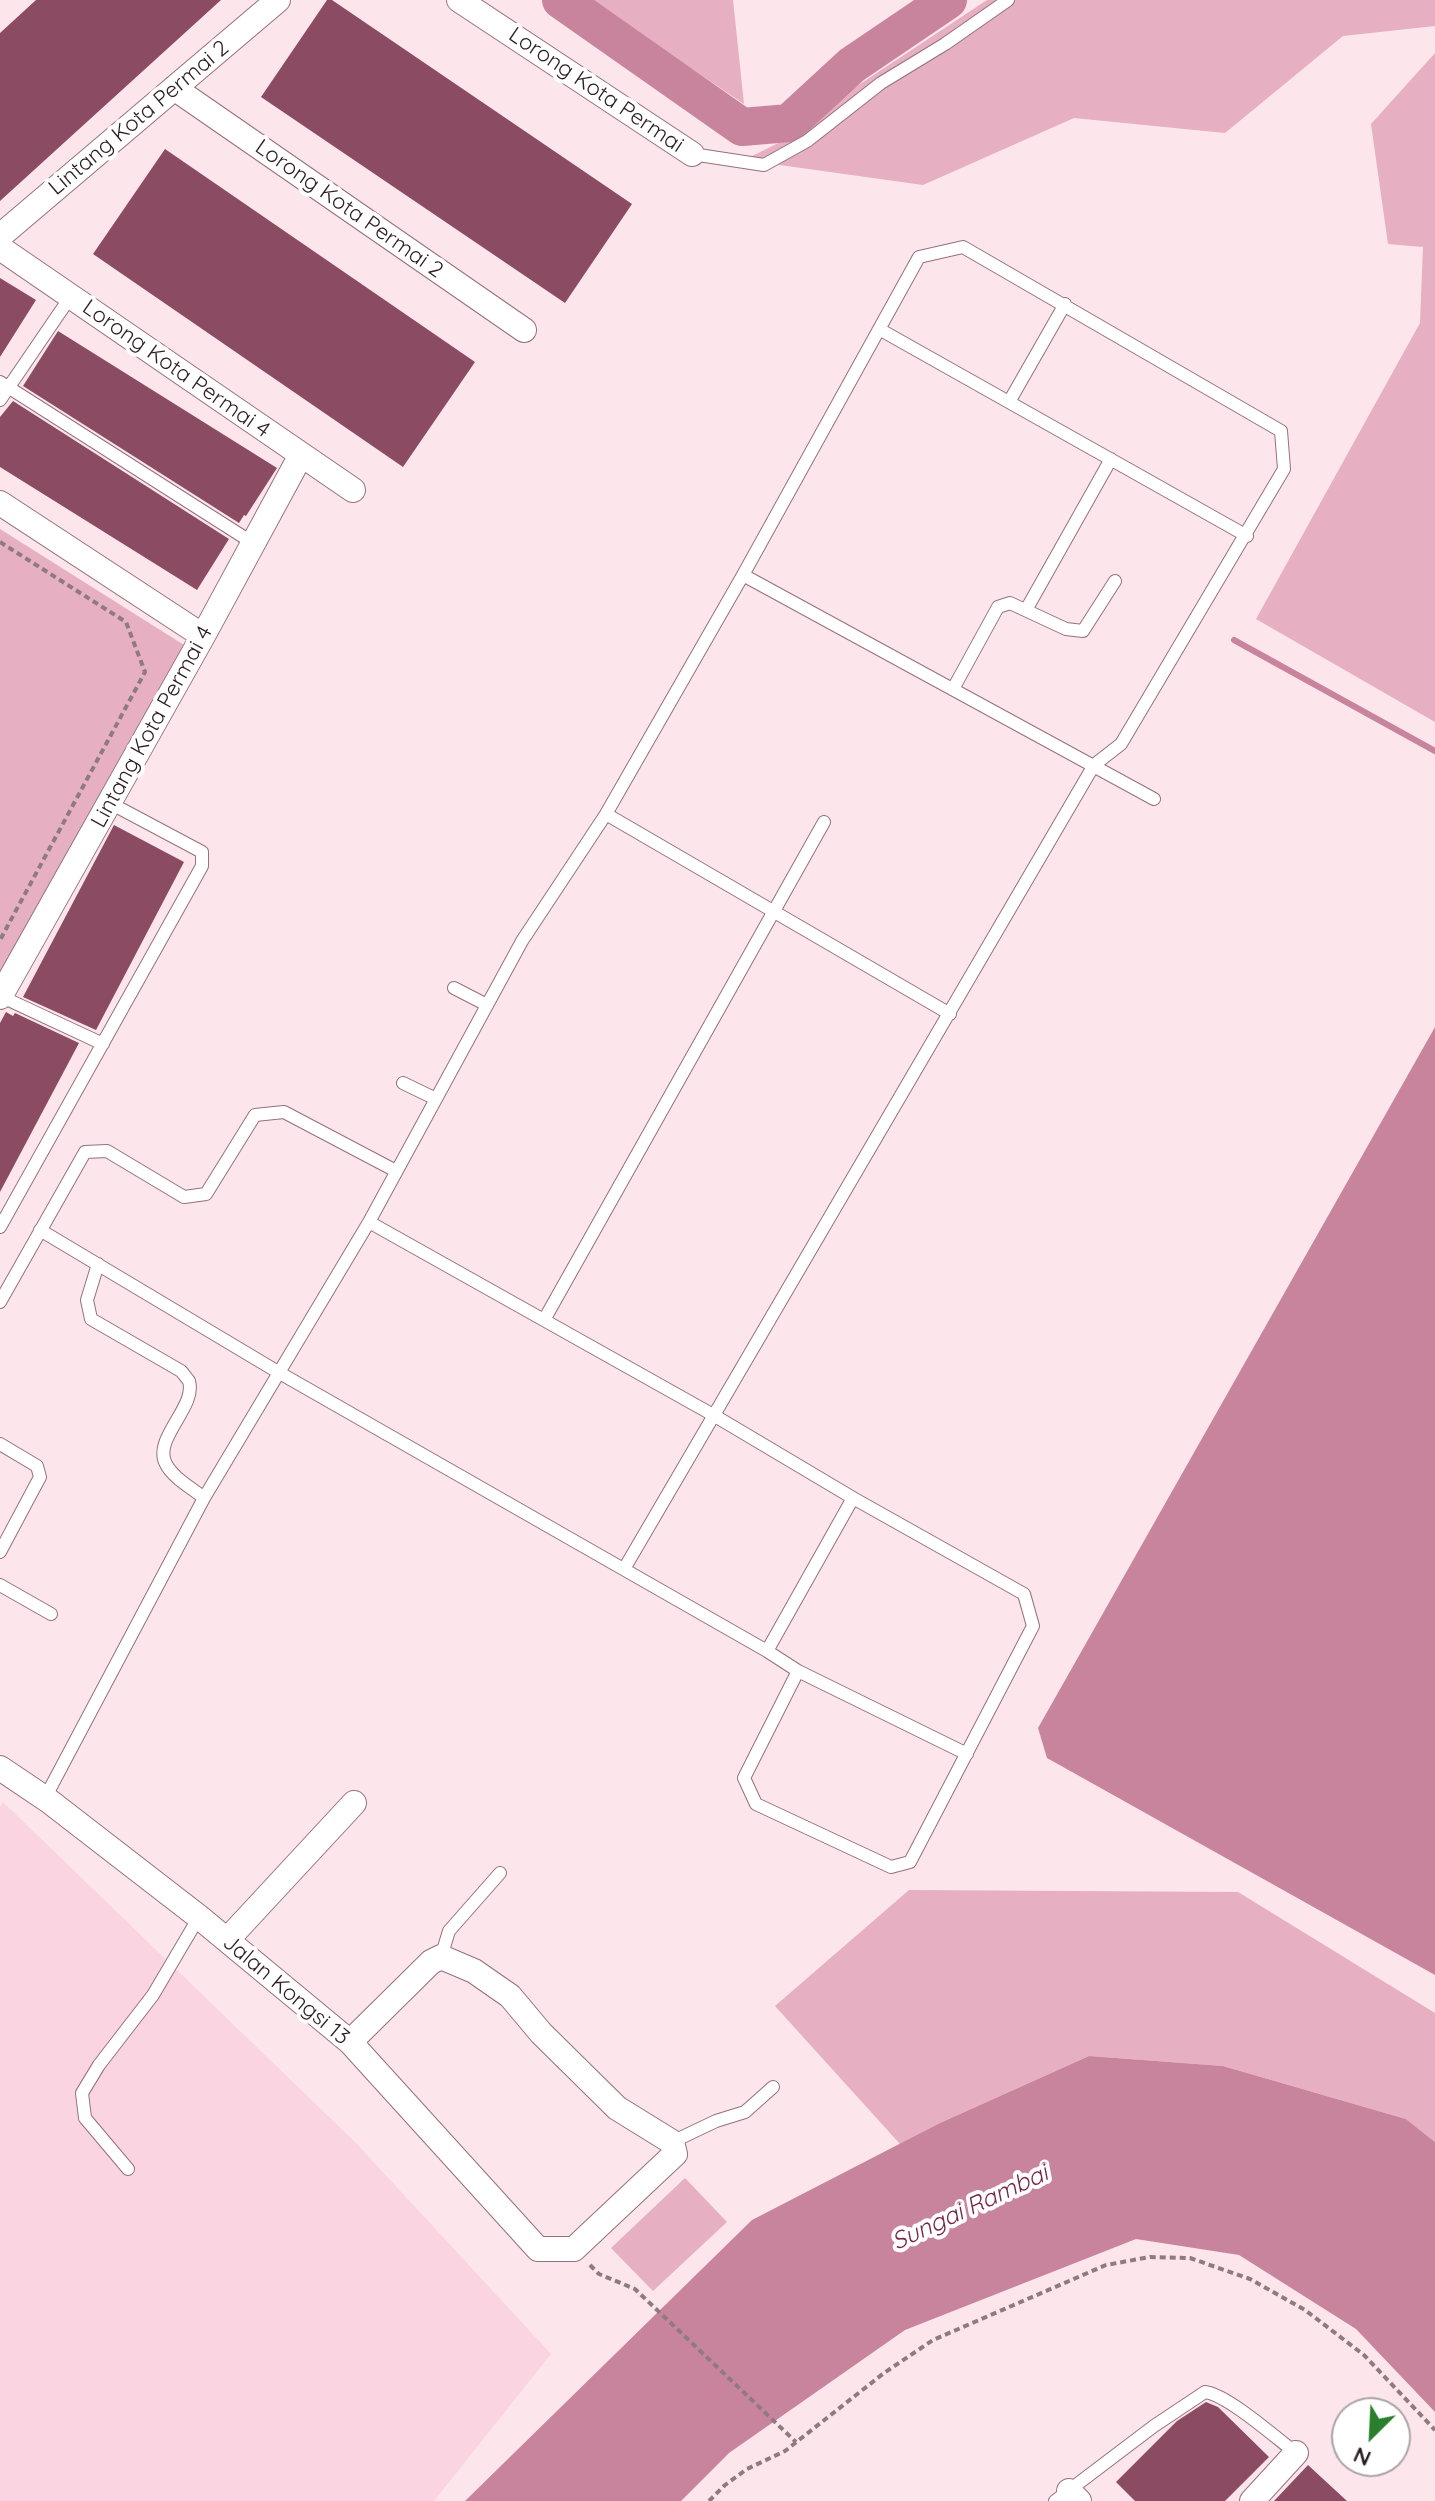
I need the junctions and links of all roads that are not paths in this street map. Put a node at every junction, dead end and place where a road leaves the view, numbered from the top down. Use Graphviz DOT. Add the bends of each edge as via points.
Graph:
graph roads {
  1 [pos="278,0"];
  2 [pos="459,0"];
  3 [pos="1008,0"];
  4 [pos="174,88"];
  5 [pos="692,154"];
  6 [pos="0,236"];
  7 [pos="0,248"];
  8 [pos="71,296"];
  9 [pos="1065,304"];
  10 [pos="879,329"];
  11 [pos="524,330"];
  12 [pos="4,385"];
  13 [pos="0,400"];
  14 [pos="1009,402"];
  15 [pos="301,455"];
  16 [pos="1111,459"];
  17 [pos="353,490"];
  18 [pos="0,503"];
  19 [pos="1247,536"];
  20 [pos="253,543"];
  21 [pos="743,575"];
  22 [pos="1115,581"];
  23 [pos="1026,610"];
  24 [pos="203,636"];
  25 [pos="953,689"];
  26 [pos="1094,765"];
  27 [pos="1154,799"];
  28 [pos="110,803"];
  29 [pos="606,814"];
  30 [pos="824,822"];
  31 [pos="775,912"];
  32 [pos="454,988"];
  33 [pos="0,996"];
  34 [pos="487,1005"];
  35 [pos="950,1014"];
  36 [pos="103,1044"];
  37 [pos="403,1083"];
  38 [pos="436,1099"];
  39 [pos="396,1171"];
  40 [pos="369,1222"];
  41 [pos="0,1227"];
  42 [pos="40,1230"];
  43 [pos="98,1264"];
  44 [pos="0,1302"];
  45 [pos="544,1320"];
  46 [pos="278,1372"];
  47 [pos="715,1416"];
  48 [pos="0,1444"];
  49 [pos="204,1498"];
  50 [pos="853,1498"];
  51 [pos="0,1552"];
  52 [pos="624,1569"];
  53 [pos="0,1585"];
  54 [pos="51,1614"];
  55 [pos="767,1651"];
  56 [pos="798,1671"];
  57 [pos="967,1754"];
  58 [pos="0,1768"];
  59 [pos="45,1798"];
  60 [pos="354,1803"];
  61 [pos="500,1873"];
  62 [pos="199,1917"];
  63 [pos="227,1940"];
  64 [pos="441,1957"];
  65 [pos="350,2042"];
  66 [pos="773,2087"];
  67 [pos="672,2142"];
  68 [pos="128,2169"];
  69 [pos="1296,2453"];
  70 [pos="1068,2498"];
  71 [pos="1252,2501"];
  1 -- 4 [label="street, Lintang Kota Permai 2"];
  2 -- 5 [label="street, Lorong Kota Permai"];
  3 -- 5 [label="lane" via="881,83 807,141 764,165"];
  4 -- 6 [label="street, Lintang Kota Permai 2"];
  4 -- 11 [label="street, Lorong Kota Permai 2"];
  7 -- 8 [label="street, Lorong Kota Permai 4"];
  8 -- 12 [label="lane"];
  8 -- 15 [label="street, Lorong Kota Permai 4"];
  9 -- 10 [label="lane" via="963,247 919,257"];
  9 -- 14 [label="lane"];
  9 -- 19 [label="lane" via="1281,431 1284,469"];
  10 -- 14 [label="lane"];
  10 -- 21 [label="lane"];
  12 -- 13 [label="lane"];
  12 -- 20 [label="lane"];
  14 -- 16 [label="lane"];
  15 -- 17 [label="street, Lorong Kota Permai 4"];
  15 -- 20 [label="street, Lintang Kota Permai 4"];
  16 -- 19 [label="lane"];
  16 -- 23 [label="lane"];
  18 -- 24 [label="street"];
  19 -- 26 [label="lane" via="1121,744"];
  20 -- 24 [label="street, Lintang Kota Permai 4"];
  21 -- 25 [label="lane"];
  21 -- 29 [label="lane"];
  22 -- 23 [label="lane" via="1083,631 1066,629"];
  23 -- 25 [label="lane" via="1010,603 998,607"];
  24 -- 28 [label="street, Lintang Kota Permai 4"];
  25 -- 26 [label="lane"];
  26 -- 27 [label="lane"];
  26 -- 35 [label="lane"];
  28 -- 33 [label="street, Lintang Kota Permai 4"];
  28 -- 36 [label="lane" via="202,852 202,866"];
  29 -- 31 [label="lane"];
  29 -- 34 [label="lane" via="522,941"];
  30 -- 31 [label="lane"];
  31 -- 35 [label="lane"];
  31 -- 45 [label="lane"];
  32 -- 34 [label="lane"];
  33 -- 36 [label="lane"];
  34 -- 38 [label="lane"];
  35 -- 47 [label="lane"];
  36 -- 41 [label="lane"];
  37 -- 38 [label="lane"];
  38 -- 39 [label="lane"];
  39 -- 40 [label="lane"];
  39 -- 42 [label="lane" via="284,1112 255,1115 206,1194 184,1197 107,1151 85,1152"];
  40 -- 45 [label="lane"];
  40 -- 46 [label="lane"];
  42 -- 43 [label="lane"];
  42 -- 44 [label="lane"];
  43 -- 46 [label="lane"];
  43 -- 49 [label="lane" via="87,1300 91,1319 189,1380 164,1461"];
  45 -- 47 [label="lane"];
  46 -- 49 [label="lane"];
  46 -- 52 [label="lane"];
  47 -- 50 [label="lane"];
  47 -- 52 [label="lane"];
  48 -- 51 [label="lane" via="37,1466 40,1477"];
  49 -- 59 [label="lane"];
  50 -- 55 [label="lane"];
  50 -- 57 [label="lane" via="1024,1594 1033,1626"];
  52 -- 55 [label="lane"];
  53 -- 54 [label="lane"];
  55 -- 56 [label="lane"];
  56 -- 57 [label="lane"];
  56 -- 57 [label="lane" via="744,1778 756,1804 891,1867 910,1862"];
  58 -- 59 [label="street, Jalan Kongsi 13"];
  59 -- 62 [label="street, Jalan Kongsi 13"];
  60 -- 63 [label="street"];
  61 -- 64 [label="lane" via="449,1931"];
  62 -- 63 [label="street, Jalan Kongsi 13"];
  62 -- 68 [label="lane" via="153,1995 82,2093 85,2118"];
  63 -- 65 [label="street, Jalan Kongsi 13"];
  64 -- 65 [label="street"];
  64 -- 67 [label="street" via="474,1971 510,1996 617,2108"];
  65 -- 67 [label="street, Jalan Kongsi 13" via="538,2249 574,2249 675,2154"];
  66 -- 67 [label="lane" via="745,2112"];
  69 -- 70 [label="lane" via="1228,2402 1205,2392 1154,2426"];
  69 -- 71 [label="street"];
}
